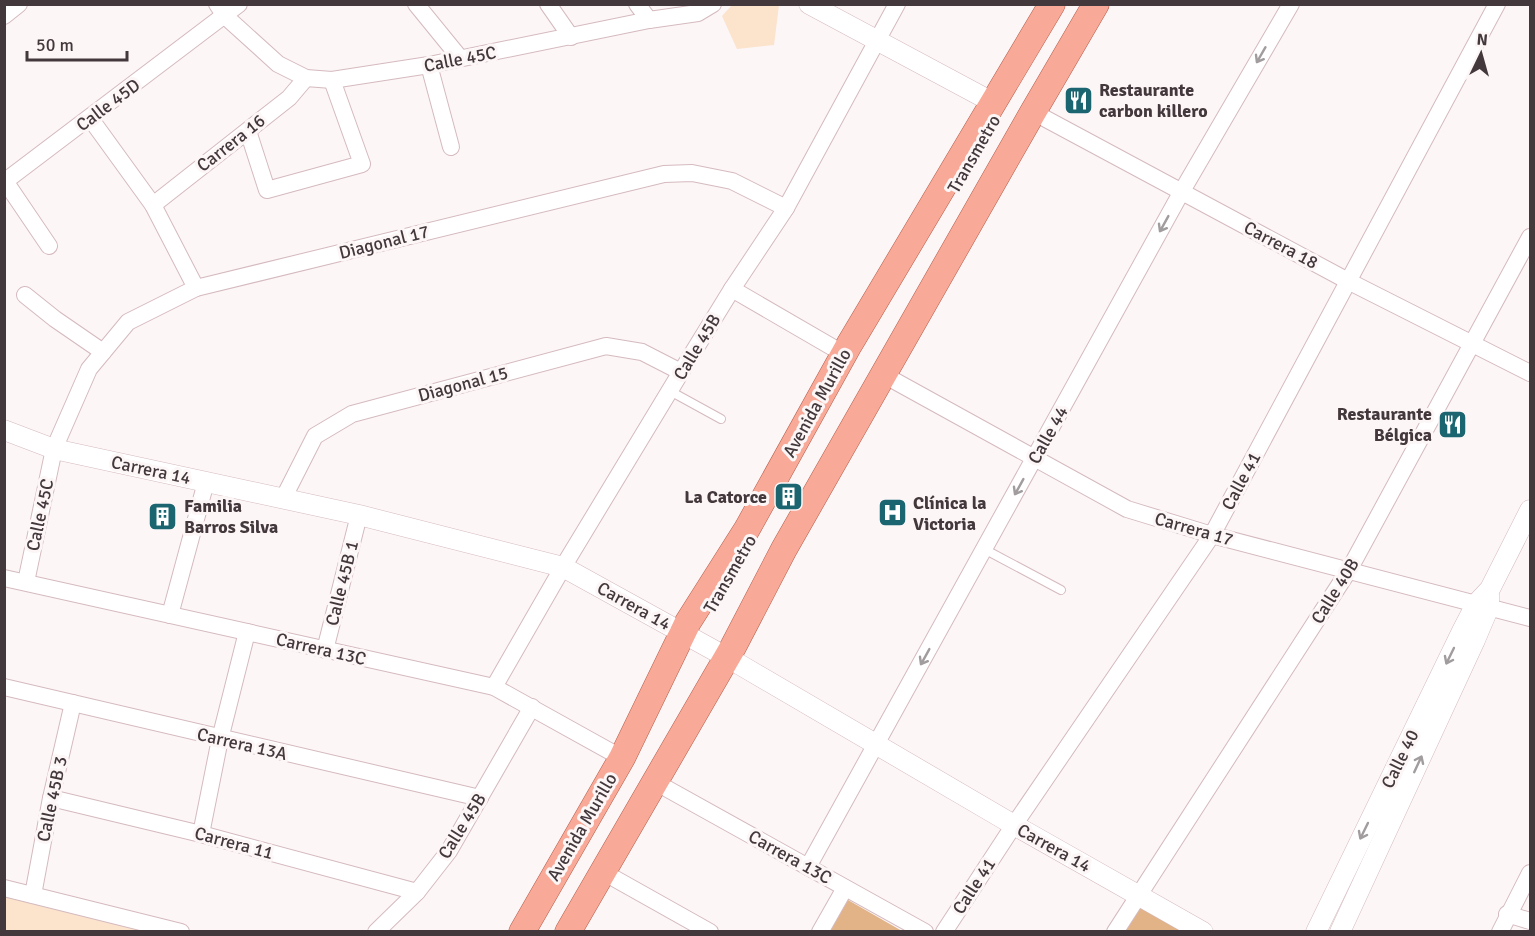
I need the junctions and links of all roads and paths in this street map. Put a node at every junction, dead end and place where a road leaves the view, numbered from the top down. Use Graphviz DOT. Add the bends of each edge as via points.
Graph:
graph roads {
  1 [pos="19,4"];
  2 [pos="239,4"];
  3 [pos="416,4"];
  4 [pos="548,4"];
  5 [pos="637,4"];
  6 [pos="712,4"];
  7 [pos="808,4"];
  8 [pos="897,4"];
  9 [pos="1052,4"];
  10 [pos="1063,4"];
  11 [pos="1086,4"];
  12 [pos="1096,4"];
  13 [pos="1291,4"];
  14 [pos="1497,4"];
  15 [pos="221,10"];
  16 [pos="4,16"];
  17 [pos="649,20"];
  18 [pos="571,37"];
  19 [pos="876,40"];
  20 [pos="1038,46"];
  21 [pos="460,58"];
  22 [pos="429,65"];
  23 [pos="306,78"];
  24 [pos="332,80"];
  25 [pos="994,103"];
  26 [pos="1033,112"];
  27 [pos="90,118"];
  28 [pos="248,131"];
  29 [pos="451,147"];
  30 [pos="5,182"];
  31 [pos="1182,192"];
  32 [pos="153,205"];
  33 [pos="786,208"];
  34 [pos="1530,237"];
  35 [pos="49,246"];
  36 [pos="1348,281"];
  37 [pos="196,288"];
  38 [pos="732,289"];
  39 [pos="25,295"];
  40 [pos="1472,343"];
  41 [pos="103,352"];
  42 [pos="844,354"];
  43 [pos="681,372"];
  44 [pos="1530,373"];
  45 [pos="884,375"];
  46 [pos="670,391"];
  47 [pos="721,418"];
  48 [pos="4,430"];
  49 [pos="806,442"];
  50 [pos="54,448"];
  51 [pos="1035,459"];
  52 [pos="206,482"];
  53 [pos="283,499"];
  54 [pos="1530,510"];
  55 [pos="359,515"];
  56 [pos="1212,535"];
  57 [pos="984,549"];
  58 [pos="563,567"];
  59 [pos="1349,570"];
  60 [pos="729,576"];
  61 [pos="4,578"];
  62 [pos="26,582"];
  63 [pos="1060,590"];
  64 [pos="1485,600"];
  65 [pos="170,615"];
  66 [pos="1530,618"];
  67 [pos="735,622"];
  68 [pos="247,632"];
  69 [pos="691,637"];
  70 [pos="325,650"];
  71 [pos="721,654"];
  72 [pos="4,687"];
  73 [pos="494,687"];
  74 [pos="73,703"];
  75 [pos="532,707"];
  76 [pos="220,739"];
  77 [pos="876,745"];
  78 [pos="622,758"];
  79 [pos="652,776"];
  80 [pos="51,798"];
  81 [pos="480,798"];
  82 [pos="1014,825"];
  83 [pos="201,834"];
  84 [pos="808,867"];
  85 [pos="603,872"];
  86 [pos="1530,873"];
  87 [pos="4,888"];
  88 [pos="845,888"];
  89 [pos="417,892"];
  90 [pos="33,895"];
  91 [pos="1140,896"];
  92 [pos="573,904"];
  93 [pos="1507,914"];
  94 [pos="1530,921"];
  95 [pos="703,930"];
  96 [pos="181,932"];
  97 [pos="376,932"];
  98 [pos="522,932"];
  99 [pos="568,932"];
  100 [pos="820,932"];
  101 [pos="925,932"];
  102 [pos="944,932"];
  103 [pos="1115,932"];
  104 [pos="1203,932"];
  105 [pos="1316,932"];
  106 [pos="1340,932"];
  107 [pos="1500,932"];
  1 -- 16 [label="street"];
  2 -- 15 [label="street, Calle 45D"];
  3 -- 21 [label="street"];
  4 -- 18 [label="street"];
  5 -- 17 [label="street"];
  6 -- 17 [label="street, Calle 45C" via="698,13"];
  7 -- 19 [label="street"];
  8 -- 19 [label="street, Calle 45B"];
  9 -- 25 [label="main road, Avenida Murillo"];
  10 -- 20 [label="lane"];
  11 -- 67 [label="lane, Transmetro"];
  12 -- 26 [label="main road"];
  13 -- 31 [label="street, Calle 44, one-way"];
  14 -- 36 [label="street, Calle 41"];
  15 -- 23 [label="street, Calle 45C" via="278,64"];
  15 -- 27 [label="street, Calle 45D"];
  17 -- 18 [label="street, Calle 45C"];
  18 -- 21 [label="street, Calle 45C"];
  19 -- 25 [label="street"];
  19 -- 33 [label="street, Calle 45B"];
  21 -- 22 [label="street, Calle 45C"];
  22 -- 24 [label="street, Calle 45C"];
  22 -- 29 [label="street"];
  23 -- 24 [label="street, Calle 45C"];
  23 -- 28 [label="street, Carrera 16" via="289,98"];
  24 -- 28 [label="street" via="362,164 267,190"];
  25 -- 42 [label="main road, Avenida Murillo"];
  26 -- 31 [label="street, Carrera 18"];
  26 -- 45 [label="main road"];
  27 -- 30 [label="street, Calle 45D"];
  27 -- 32 [label="street"];
  28 -- 32 [label="street, Carrera 16"];
  30 -- 35 [label="street"];
  31 -- 36 [label="street, Carrera 18"];
  31 -- 51 [label="street, Calle 44, one-way"];
  32 -- 37 [label="street"];
  33 -- 37 [label="street, Diagonal 17" via="732,181 692,173 664,174"];
  33 -- 38 [label="street, Calle 45B"];
  34 -- 40 [label="street, Calle 40B"];
  36 -- 40 [label="street, Carrera 18"];
  36 -- 56 [label="street, Calle 41"];
  37 -- 41 [label="street, Diagonal 17" via="128,321"];
  38 -- 42 [label="street"];
  38 -- 43 [label="street, Calle 45B"];
  39 -- 41 [label="street"];
  40 -- 44 [label="street, Carrera 18"];
  40 -- 59 [label="street, Calle 40B"];
  41 -- 50 [label="street, Diagonal 17" via="89,369"];
  42 -- 69 [label="main road, Avenida Murillo"];
  43 -- 46 [label="street, Calle 45B"];
  43 -- 53 [label="street, Diagonal 15" via="642,352 606,346 352,414 315,436"];
  45 -- 51 [label="street, Carrera 17"];
  45 -- 71 [label="main road"];
  46 -- 47 [label="lane"];
  46 -- 58 [label="street, Calle 45B"];
  48 -- 50 [label="street, Carrera 14"];
  49 -- 60 [label="lane, Transmetro"];
  50 -- 52 [label="street, Carrera 14"];
  50 -- 62 [label="street, Calle 45C"];
  51 -- 56 [label="street, Carrera 17" via="1127,509"];
  51 -- 57 [label="street, Calle 44, one-way"];
  52 -- 53 [label="street, Carrera 14"];
  52 -- 65 [label="street"];
  53 -- 55 [label="street, Carrera 14"];
  54 -- 64 [label="street, Calle 40"];
  55 -- 58 [label="street, Carrera 14"];
  55 -- 70 [label="street, Calle 45B 1"];
  56 -- 59 [label="street, Carrera 17"];
  56 -- 82 [label="street, Calle 41"];
  57 -- 63 [label="lane"];
  57 -- 77 [label="street, Calle 44, one-way"];
  58 -- 69 [label="street, Carrera 14"];
  58 -- 73 [label="street, Calle 45B"];
  59 -- 64 [label="street, Carrera 17"];
  59 -- 91 [label="street, Calle 40B"];
  61 -- 62 [label="street, Carrera 13C"];
  62 -- 65 [label="street, Carrera 13C"];
  64 -- 66 [label="street, Carrera 17"];
  64 -- 105 [label="street, Calle 40, one-way"];
  106 -- 64 [label="street, Calle 40, one-way"];
  65 -- 68 [label="street, Carrera 13C"];
  68 -- 70 [label="street, Carrera 13C"];
  68 -- 76 [label="street"];
  69 -- 71 [label="street, Carrera 14"];
  69 -- 78 [label="main road, Avenida Murillo"];
  70 -- 73 [label="street, Carrera 13C"];
  71 -- 77 [label="street, Carrera 14"];
  71 -- 79 [label="main road"];
  72 -- 74 [label="street, Carrera 13A"];
  73 -- 75 [label="street, Carrera 13C"];
  74 -- 76 [label="street, Carrera 13A"];
  74 -- 80 [label="street, Calle 45B 3"];
  75 -- 78 [label="street, Carrera 13C"];
  75 -- 81 [label="street, Calle 45B"];
  76 -- 81 [label="street, Carrera 13A"];
  76 -- 83 [label="street"];
  77 -- 82 [label="street, Carrera 14"];
  77 -- 84 [label="street, Calle 44"];
  78 -- 98 [label="main road, Avenida Murillo"];
  79 -- 84 [label="street, Carrera 13C"];
  79 -- 85 [label="main road"];
  79 -- 92 [label="lane"];
  80 -- 83 [label="street, Carrera 11"];
  80 -- 90 [label="street, Calle 45B 3"];
  81 -- 89 [label="street, Calle 45B" via="449,851"];
  82 -- 91 [label="street, Carrera 14"];
  82 -- 102 [label="street, Calle 41"];
  83 -- 89 [label="street, Carrera 11"];
  84 -- 88 [label="street, Carrera 13C"];
  85 -- 95 [label="street"];
  85 -- 99 [label="main road"];
  86 -- 93 [label="street"];
  87 -- 90 [label="street"];
  88 -- 100 [label="street"];
  88 -- 101 [label="street, Carrera 13C"];
  89 -- 97 [label="street, Calle 45B"];
  90 -- 96 [label="street"];
  91 -- 103 [label="street, Calle 40B"];
  91 -- 104 [label="street, Carrera 14"];
  93 -- 94 [label="street"];
  93 -- 107 [label="street"];
}
